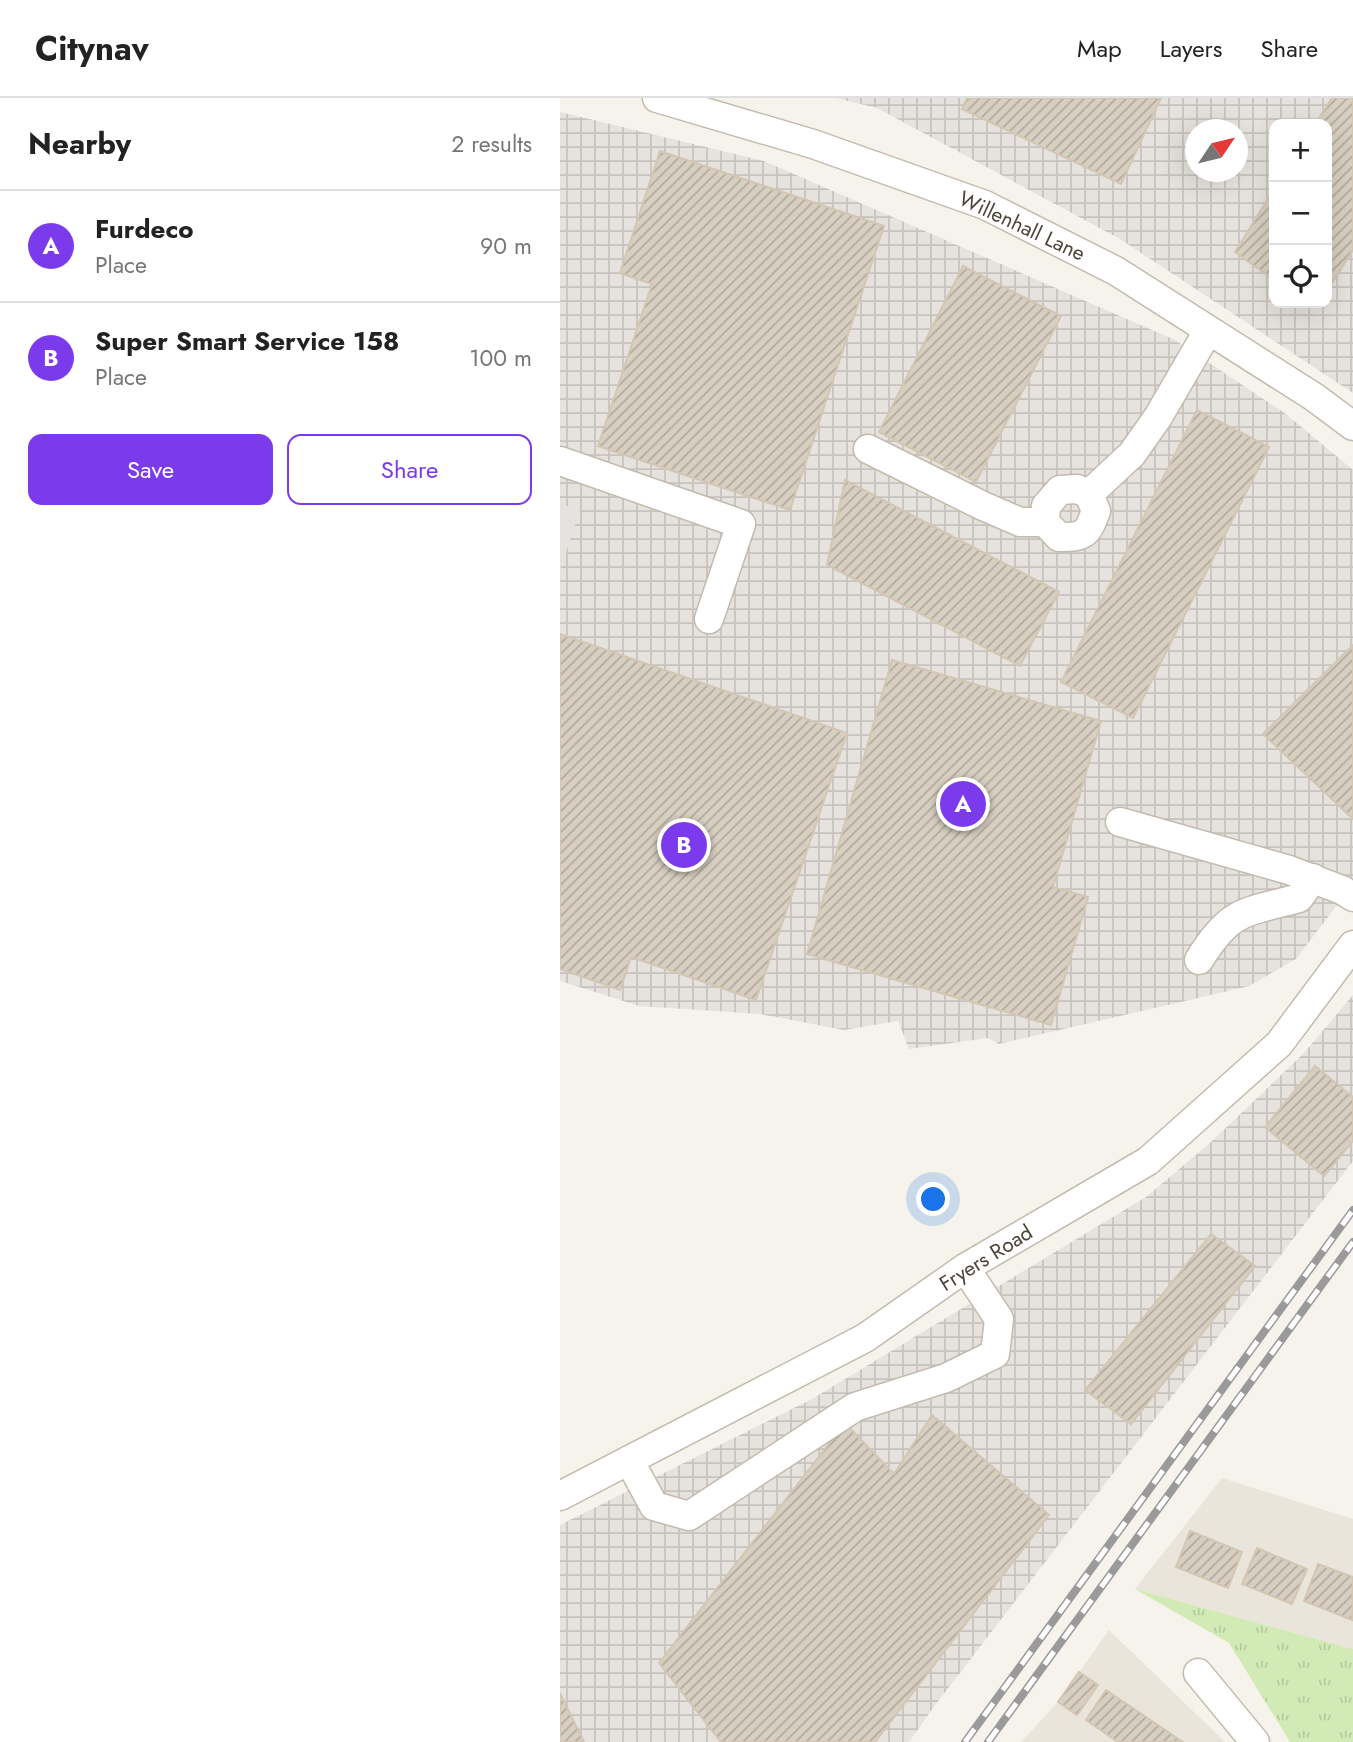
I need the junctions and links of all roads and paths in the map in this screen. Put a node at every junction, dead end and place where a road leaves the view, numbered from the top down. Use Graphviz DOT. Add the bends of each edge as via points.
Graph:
graph roads {
  1 [pos="657,98"];
  2 [pos="1208,331"];
  3 [pos="1353,426"];
  4 [pos="868,449"];
  5 [pos="560,461"];
  6 [pos="1089,494"];
  7 [pos="1045,522"];
  8 [pos="709,619"];
  9 [pos="1120,822"];
  10 [pos="1313,878"];
  11 [pos="1353,897"];
  12 [pos="1353,945"];
  13 [pos="1199,960"];
  14 [pos="965,1268"];
  15 [pos="629,1460"];
  16 [pos="560,1496"];
  17 [pos="1198,1673"];
  18 [pos="1255,1742"];
  1 -- 2 [label="street, Willenhall Lane" via="813,144 985,205 1116,271"];
  2 -- 3 [label="street, Willenhall Lane"];
  2 -- 6 [label="street" via="1132,454"];
  4 -- 7 [label="street" via="1020,522"];
  5 -- 8 [label="street" via="741,524"];
  6 -- 7 [label="street" via="1060,490 1046,506"];
  6 -- 7 [label="street" via="1096,511 1090,529 1079,537 1059,537"];
  9 -- 10 [label="street"];
  10 -- 11 [label="street"];
  10 -- 13 [label="street" via="1299,898 1249,910 1228,922"];
  12 -- 14 [label="street, Fryers Road" via="1279,1044 1148,1161"];
  14 -- 15 [label="street, Fryers Road" via="865,1338"];
  14 -- 15 [label="street" via="999,1319 995,1354 946,1378 855,1407 690,1516 654,1506"];
  15 -- 16 [label="street, Fryers Road"];
  17 -- 18 [label="street"];
}
